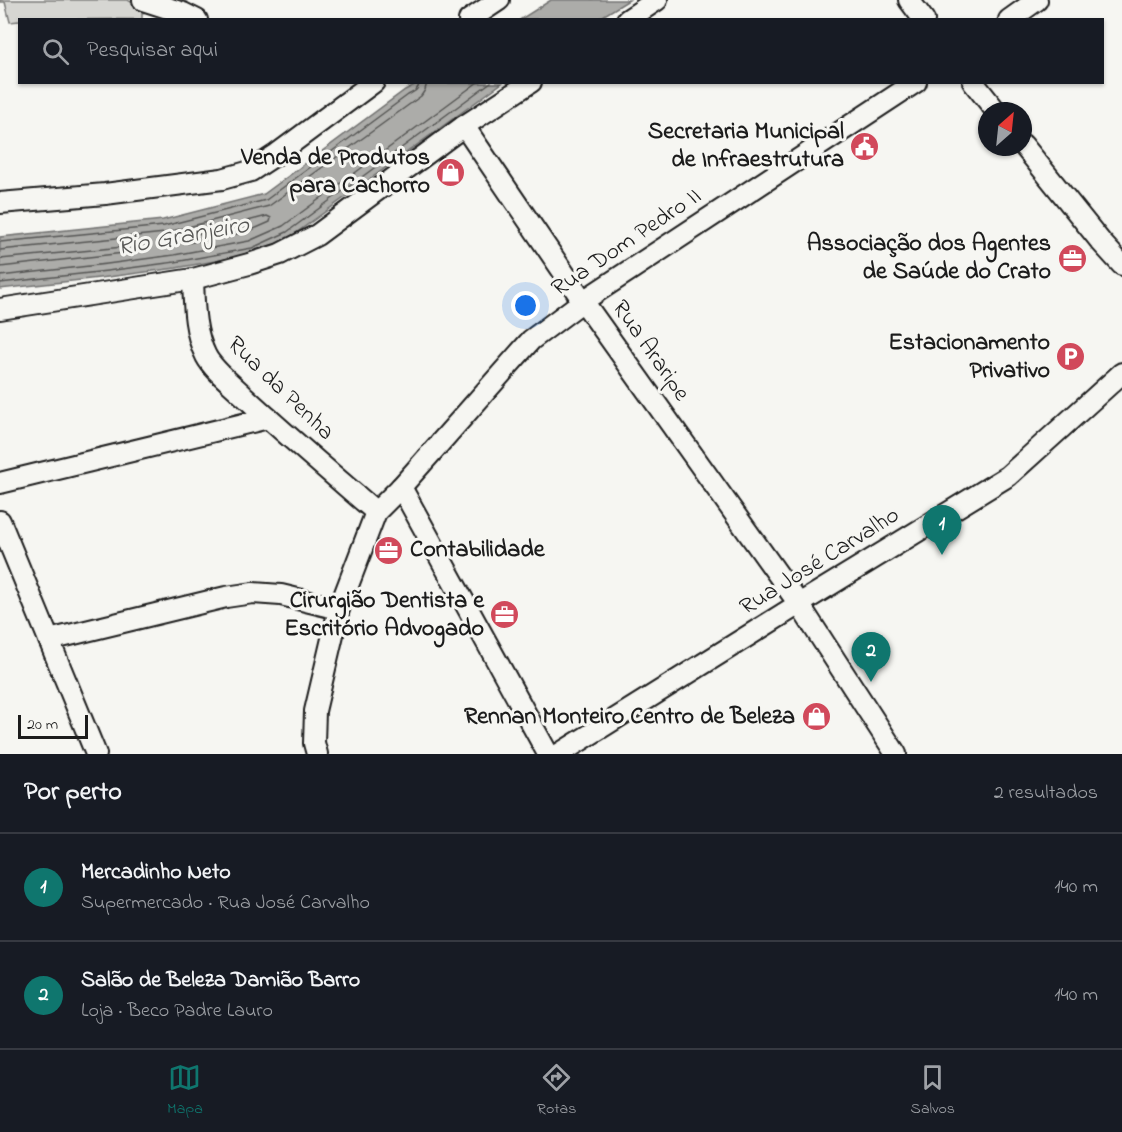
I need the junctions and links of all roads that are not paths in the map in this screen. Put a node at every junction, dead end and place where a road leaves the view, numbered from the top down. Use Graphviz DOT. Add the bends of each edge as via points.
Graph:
graph roads {
  1 [pos="143,0"];
  2 [pos="499,0"];
  3 [pos="657,0"];
  4 [pos="909,0"];
  5 [pos="1037,0"];
  6 [pos="188,11"];
  7 [pos="472,18"];
  8 [pos="630,18"];
  9 [pos="922,18"];
  10 [pos="1012,18"];
  11 [pos="371,84"];
  12 [pos="528,84"];
  13 [pos="913,84"];
  14 [pos="975,84"];
  15 [pos="989,102"];
  16 [pos="464,126"];
  17 [pos="1032,156"];
  18 [pos="0,203"];
  19 [pos="1122,265"];
  20 [pos="193,279"];
  21 [pos="583,301"];
  22 [pos="0,309"];
  23 [pos="1122,373"];
  24 [pos="268,418"];
  25 [pos="0,483"];
  26 [pos="401,487"];
  27 [pos="376,512"];
  28 [pos="0,522"];
  29 [pos="799,604"];
  30 [pos="339,609"];
  31 [pos="49,640"];
  32 [pos="96,754"];
  33 [pos="317,754"];
  34 [pos="548,754"];
  35 [pos="559,754"];
  36 [pos="896,754"];
  1 -- 6 [label="street"];
  2 -- 7 [label="street"];
  3 -- 8 [label="street"];
  4 -- 9 [label="street"];
  5 -- 10 [label="street"];
  11 -- 18 [label="street" via="251,171 163,187"];
  12 -- 16 [label="street"];
  13 -- 21 [label="street, Rua Dom Pedro II"];
  14 -- 15 [label="street"];
  16 -- 20 [label="street" via="317,235 280,254"];
  16 -- 21 [label="street, Rua Araripe"];
  17 -- 19 [label="street"];
  20 -- 22 [label="street"];
  20 -- 24 [label="street, Rua da Penha" via="195,320 207,358"];
  21 -- 26 [label="street, Rua Dom Pedro II" via="531,340"];
  21 -- 29 [label="street, Rua Araripe"];
  23 -- 29 [label="street, Rua José Carvalho" via="1008,476"];
  24 -- 25 [label="street"];
  24 -- 27 [label="street, Rua da Penha"];
  26 -- 27 [label="street, Rua Dom Pedro II"];
  26 -- 34 [label="street"];
  27 -- 30 [label="street"];
  28 -- 31 [label="street"];
  29 -- 35 [label="street, Rua José Carvalho"];
  29 -- 36 [label="street, Rua Araripe"];
  30 -- 31 [label="street" via="253,593"];
  30 -- 33 [label="street" via="315,711"];
  31 -- 32 [label="street"];
}
